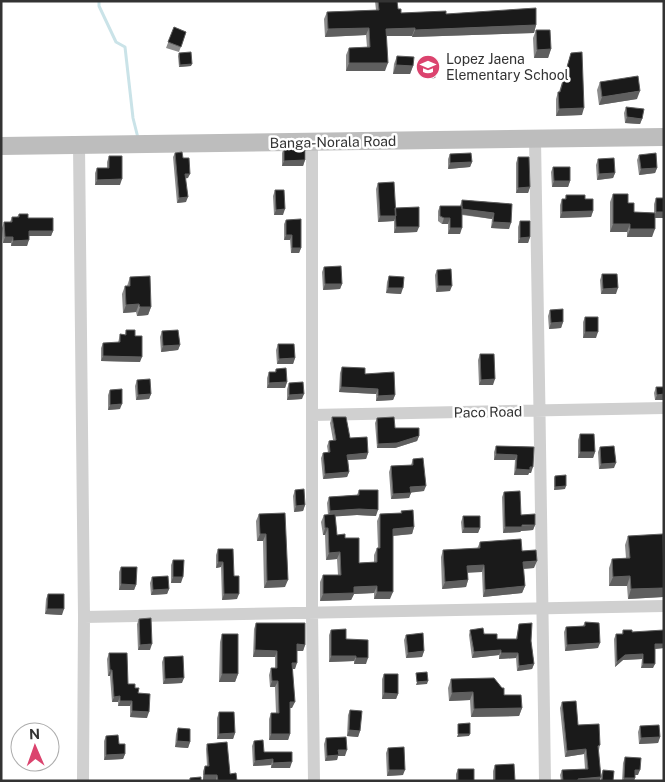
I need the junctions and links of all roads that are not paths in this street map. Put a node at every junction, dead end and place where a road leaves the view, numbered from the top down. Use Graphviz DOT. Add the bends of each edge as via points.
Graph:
graph roads {
  1 [pos="664,138"];
  2 [pos="535,139"];
  3 [pos="312,142"];
  4 [pos="79,145"];
  5 [pos="1,146"];
  6 [pos="664,408"];
  7 [pos="539,411"];
  8 [pos="312,415"];
  9 [pos="664,606"];
  10 [pos="544,607"];
  11 [pos="312,614"];
  12 [pos="84,617"];
  13 [pos="83,781"];
  14 [pos="314,781"];
  15 [pos="545,781"];
  1 -- 2 [label="main road, Banga-Norala Road"];
  2 -- 3 [label="main road, Banga-Norala Road"];
  2 -- 7 [label="street"];
  3 -- 4 [label="main road, Banga-Norala Road"];
  3 -- 8 [label="street"];
  4 -- 5 [label="main road, Banga-Norala Road"];
  4 -- 12 [label="street"];
  6 -- 7 [label="street, Paco Road"];
  7 -- 8 [label="street, Paco Road"];
  7 -- 10 [label="street"];
  8 -- 11 [label="street"];
  9 -- 10 [label="street"];
  10 -- 11 [label="street"];
  10 -- 15 [label="street"];
  11 -- 12 [label="street"];
  11 -- 14 [label="street"];
  12 -- 13 [label="street"];
}
